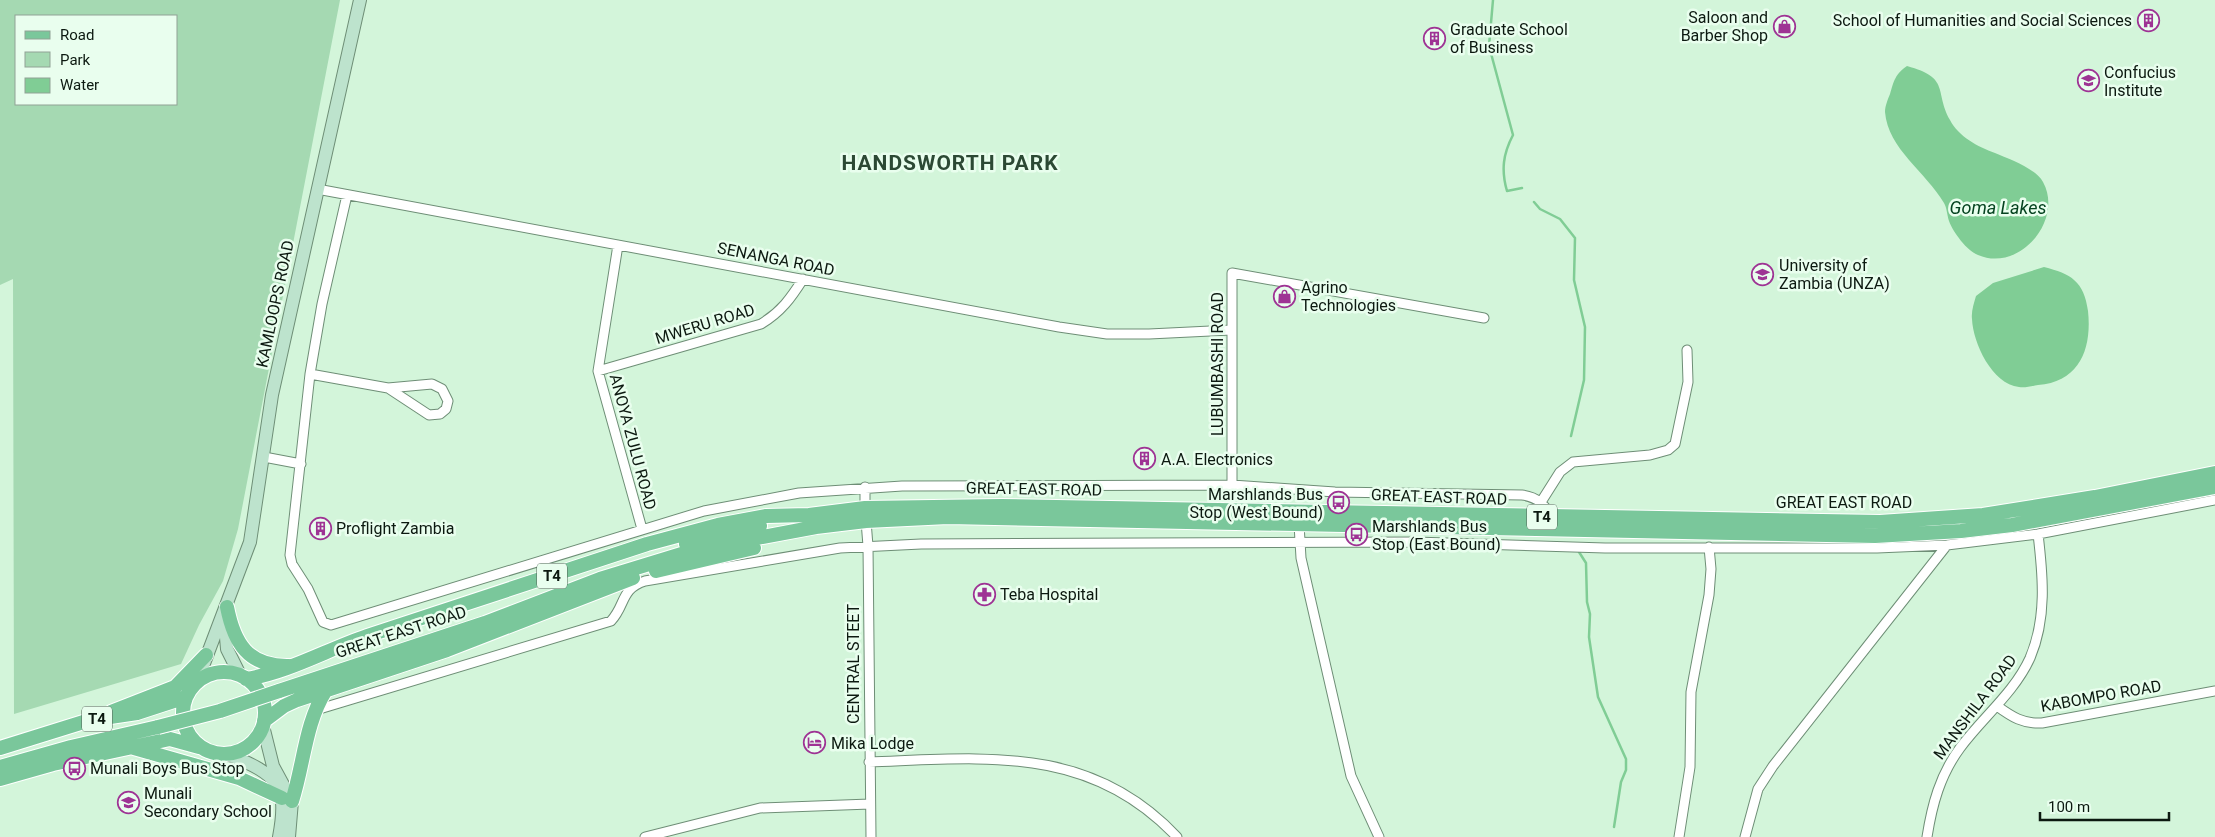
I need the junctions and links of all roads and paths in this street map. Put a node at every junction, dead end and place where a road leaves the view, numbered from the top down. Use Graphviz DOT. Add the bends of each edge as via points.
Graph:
graph roads {
  1 [pos="360,0"];
  2 [pos="317,189"];
  3 [pos="347,195"];
  4 [pos="618,245"];
  5 [pos="802,279"];
  6 [pos="1484,318"];
  7 [pos="1231,330"];
  8 [pos="1687,350"];
  9 [pos="598,371"];
  10 [pos="310,374"];
  11 [pos="388,388"];
  12 [pos="264,457"];
  13 [pos="301,464"];
  14 [pos="2215,473"];
  15 [pos="1232,485"];
  16 [pos="865,487"];
  17 [pos="2215,487"];
  18 [pos="2215,500"];
  19 [pos="1541,502"];
  20 [pos="866,515"];
  21 [pos="1553,517"];
  22 [pos="811,522"];
  23 [pos="1299,524"];
  24 [pos="642,529"];
  25 [pos="2038,534"];
  26 [pos="1299,542"];
  27 [pos="1947,545"];
  28 [pos="868,546"];
  29 [pos="1708,546"];
  30 [pos="225,610"];
  31 [pos="206,655"];
  32 [pos="301,663"];
  33 [pos="243,677"];
  34 [pos="197,682"];
  35 [pos="326,690"];
  36 [pos="2215,691"];
  37 [pos="186,697"];
  38 [pos="1996,706"];
  39 [pos="316,710"];
  40 [pos="90,720"];
  41 [pos="157,724"];
  42 [pos="264,724"];
  43 [pos="200,747"];
  44 [pos="0,748"];
  45 [pos="131,748"];
  46 [pos="230,755"];
  47 [pos="0,757"];
  48 [pos="869,762"];
  49 [pos="0,767"];
  50 [pos="0,779"];
  51 [pos="289,802"];
  52 [pos="870,804"];
  53 [pos="279,837"];
  54 [pos="289,837"];
  55 [pos="645,837"];
  56 [pos="870,837"];
  57 [pos="1177,837"];
  58 [pos="1379,837"];
  59 [pos="1679,837"];
  60 [pos="1745,837"];
  61 [pos="1927,837"];
  1 -- 2 [label="main road, KAMLOOPS ROAD"];
  2 -- 3 [label="street, SENANGA ROAD"];
  2 -- 12 [label="main road, KAMLOOPS ROAD" via="272,395"];
  3 -- 4 [label="street, SENANGA ROAD"];
  3 -- 10 [label="street"];
  4 -- 5 [label="street, SENANGA ROAD"];
  4 -- 9 [label="street, ANOYA ZULU ROAD"];
  5 -- 7 [label="street, SENANGA ROAD" via="1107,334"];
  5 -- 9 [label="street, MWERU ROAD" via="787,304 762,324"];
  6 -- 7 [label="street, LUBUMBASHI ROAD" via="1232,273"];
  7 -- 15 [label="street, LUBUMBASHI ROAD"];
  8 -- 19 [label="street" via="1688,382 1675,444 1668,450 1650,455 1573,462 1560,472"];
  9 -- 24 [label="street, ANOYA ZULU ROAD"];
  10 -- 11 [label="street"];
  10 -- 13 [label="street"];
  11 -- 11 [label="street" via="430,415 440,414 446,409 446,394 432,384"];
  12 -- 13 [label="street"];
  12 -- 30 [label="main road, KAMLOOPS ROAD" via="250,542"];
  13 -- 24 [label="street" via="290,555 323,622 331,625"];
  14 -- 21 [label="main road, GREAT EAST ROAD / T4" via="2027,508 1941,519 1880,522"];
  15 -- 16 [label="street"];
  15 -- 19 [label="street" via="1335,492 1522,495 1533,496"];
  16 -- 20 [label="street, CENTRAL STEET"];
  16 -- 24 [label="street" via="747,502"];
  17 -- 23 [label="main road, GREAT EAST ROAD / T4" via="2040,522 1918,534 1865,536"];
  18 -- 25 [label="street"];
  19 -- 21 [label="street"];
  20 -- 21 [label="main road, GREAT EAST ROAD / T4" via="1000,506"];
  20 -- 22 [label="main road, GREAT EAST ROAD / T4"];
  20 -- 23 [label="main road, GREAT EAST ROAD / T4"];
  20 -- 28 [label="street, CENTRAL STEET"];
  22 -- 32 [label="main road, GREAT EAST ROAD / T4" via="766,516 666,539 367,636"];
  22 -- 35 [label="main road, GREAT EAST ROAD / T4" via="772,543 642,574 447,650"];
  22 -- 41 [label="main road, GREAT EAST ROAD / T4, bridge" via="600,579 485,623 278,688 220,711"];
  23 -- 26 [label="street"];
  25 -- 27 [label="street"];
  25 -- 38 [label="street, MANSHILA ROAD" via="2043,588 2037,637 2026,665"];
  26 -- 28 [label="street"];
  26 -- 29 [label="street" via="1605,548"];
  26 -- 58 [label="street" via="1351,776"];
  27 -- 29 [label="street" via="1877,548"];
  27 -- 60 [label="street" via="1773,766 1758,788"];
  28 -- 39 [label="street" via="787,556 644,581 627,590 611,621"];
  28 -- 48 [label="street, CENTRAL STEET"];
  29 -- 59 [label="street" via="1711,569 1709,595 1691,692 1690,768"];
  30 -- 31 [label="main road, KAMLOOPS ROAD"];
  30 -- 32 [label="main road" via="236,638 252,657 276,666"];
  30 -- 33 [label="main road, KAMLOOPS ROAD" via="227,649"];
  31 -- 34 [label="main road, KAMLOOPS ROAD"];
  31 -- 40 [label="main road" via="175,687"];
  32 -- 33 [label="main road, GREAT EAST ROAD / T4" via="273,674"];
  33 -- 34 [label="main road" via="222,672 204,676"];
  33 -- 42 [label="main road" via="260,693 264,702"];
  34 -- 37 [label="main road"];
  35 -- 39 [label="main road"];
  35 -- 42 [label="main road, GREAT EAST ROAD / T4" via="284,706"];
  36 -- 38 [label="street, KABOMPO ROAD" via="2028,724"];
  37 -- 40 [label="main road, T4" via="137,713"];
  37 -- 43 [label="main road" via="185,725"];
  38 -- 61 [label="street, MANSHILA ROAD" via="1960,748 1942,777"];
  39 -- 51 [label="main road"];
  40 -- 44 [label="main road, T4"];
  41 -- 47 [label="main road, GREAT EAST ROAD / T4" via="64,740"];
  41 -- 49 [label="main road, GREAT EAST ROAD / T4"];
  42 -- 46 [label="main road" via="254,742"];
  42 -- 51 [label="main road" via="273,766"];
  43 -- 45 [label="main road, T4" via="170,739"];
  43 -- 46 [label="main road" via="220,755"];
  45 -- 50 [label="main road, T4"];
  45 -- 51 [label="main road" via="239,778"];
  46 -- 51 [label="main road" via="265,771"];
  48 -- 52 [label="street, CENTRAL STEET"];
  48 -- 57 [label="street" via="1013,760 1055,766 1096,778 1127,794 1157,815"];
  51 -- 53 [label="main road"];
  51 -- 54 [label="main road"];
  52 -- 55 [label="street" via="760,808"];
  52 -- 56 [label="street, CENTRAL STEET"];
}
